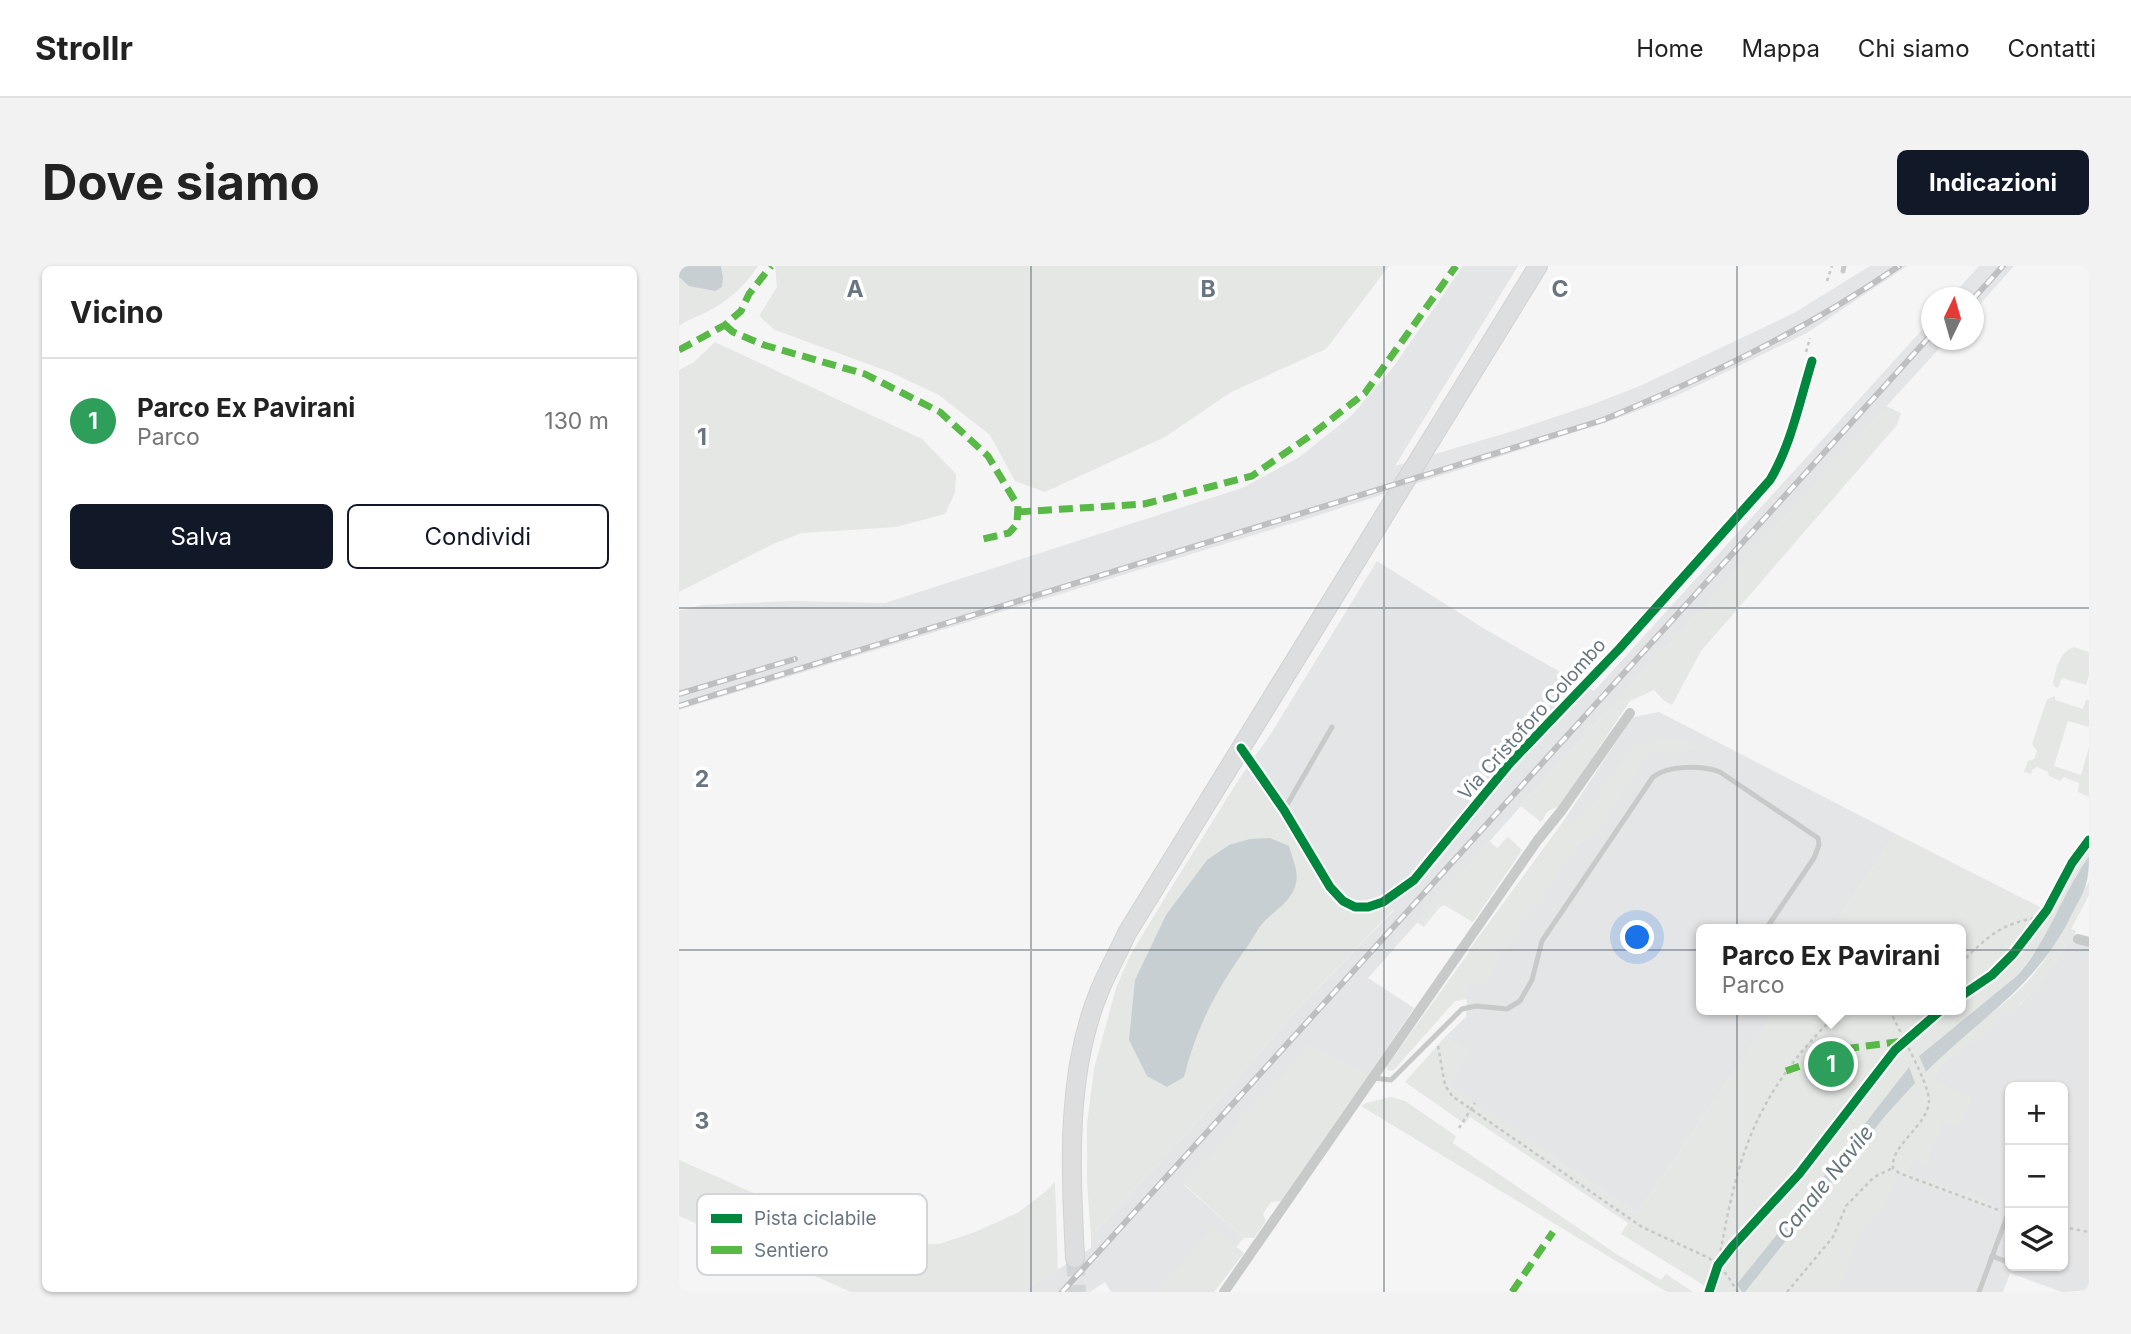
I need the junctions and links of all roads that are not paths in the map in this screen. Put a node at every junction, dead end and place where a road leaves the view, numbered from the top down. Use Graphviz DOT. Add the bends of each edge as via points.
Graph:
graph roads {
  1 [pos="1538,266"];
  2 [pos="1812,361"];
  3 [pos="1630,713"];
  4 [pos="1332,727"];
  5 [pos="1241,748"];
  6 [pos="1284,810"];
  7 [pos="1769,924"];
  8 [pos="1374,1078"];
  9 [pos="2005,1222"];
  10 [pos="1992,1256"];
  11 [pos="1075,1258"];
  12 [pos="2005,1261"];
  13 [pos="1224,1292"];
  14 [pos="1979,1292"];
  1 -- 5 [label="main road"];
  2 -- 6 [label="street, Via Cristoforo Colombo" via="1770,480 1511,762 1401,891 1368,906 1355,907 1343,901"];
  3 -- 8 [label="street"];
  4 -- 6 [label="lane"];
  5 -- 6 [label="street, Via Cristoforo Colombo"];
  5 -- 11 [label="main road" via="1127,933 1099,993 1082,1048 1073,1114"];
  7 -- 8 [label="lane" via="1814,858 1818,838 1720,772 1707,768 1664,771 1653,777 1542,941 1532,980 1520,1001 1507,1009 1462,1009 1391,1080"];
  8 -- 13 [label="street"];
  9 -- 10 [label="lane"];
  10 -- 12 [label="lane"];
  10 -- 14 [label="lane"];
}
